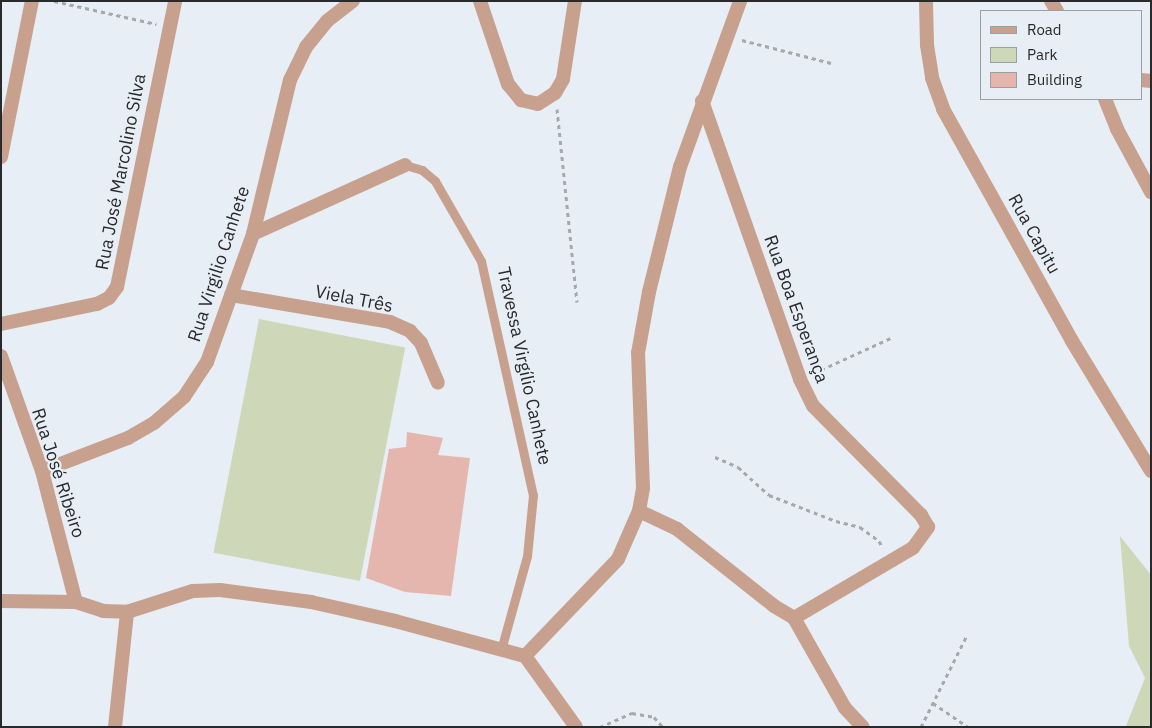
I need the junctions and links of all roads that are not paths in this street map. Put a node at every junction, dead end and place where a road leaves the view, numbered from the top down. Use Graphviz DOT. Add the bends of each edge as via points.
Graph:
graph roads {
  1 [pos="32,1"];
  2 [pos="175,1"];
  3 [pos="353,1"];
  4 [pos="480,1"];
  5 [pos="575,1"];
  6 [pos="740,1"];
  7 [pos="926,1"];
  8 [pos="1105,100"];
  9 [pos="702,102"];
  10 [pos="1,157"];
  11 [pos="405,165"];
  12 [pos="1151,192"];
  13 [pos="252,234"];
  14 [pos="231,295"];
  15 [pos="1,324"];
  16 [pos="1,356"];
  17 [pos="438,383"];
  18 [pos="6,391"];
  19 [pos="42,470"];
  20 [pos="1151,471"];
  21 [pos="639,511"];
  22 [pos="1,601"];
  23 [pos="76,602"];
  24 [pos="127,612"];
  25 [pos="794,618"];
  26 [pos="501,650"];
  27 [pos="525,656"];
  28 [pos="115,727"];
  29 [pos="576,727"];
  30 [pos="863,727"];
  1 -- 10 [label="street"];
  2 -- 15 [label="street, Rua José Marcolino Silva" via="117,287 109,298 97,304"];
  3 -- 13 [label="street, Rua Virgilio Canhete" via="327,21 306,47 290,80"];
  4 -- 5 [label="street" via="503,72 514,94 521,100 538,104 556,93 567,65"];
  6 -- 9 [label="street"];
  7 -- 20 [label="street, Rua Capitu" via="932,78 943,109 1072,341"];
  8 -- 12 [label="street"];
  9 -- 21 [label="street" via="664,223 638,354 643,488"];
  9 -- 25 [label="street, Rua Boa Esperança" via="800,379 813,406 928,526 922,540 891,562"];
  11 -- 13 [label="street, Travessa Virgílio Canhete"];
  11 -- 26 [label="lane, Travessa Virgílio Canhete" via="422,170 435,181 481,261 533,495 527,556"];
  13 -- 14 [label="street, Rua Virgilio Canhete"];
  14 -- 17 [label="street, Viela Três" via="390,322 410,331 421,343"];
  14 -- 19 [label="street, Rua Virgilio Canhete" via="207,362 184,397 154,423 128,438"];
  16 -- 18 [label="street, Rua José Ribeiro"];
  18 -- 19 [label="street, Rua José Ribeiro"];
  19 -- 23 [label="street, Rua José Ribeiro"];
  21 -- 25 [label="street" via="676,529"];
  21 -- 27 [label="street" via="618,559"];
  22 -- 23 [label="street"];
  23 -- 24 [label="street" via="102,611"];
  24 -- 26 [label="street" via="193,591 220,590 311,602"];
  24 -- 28 [label="street"];
  25 -- 30 [label="street" via="836,694"];
  26 -- 27 [label="street"];
  27 -- 29 [label="street"];
}
